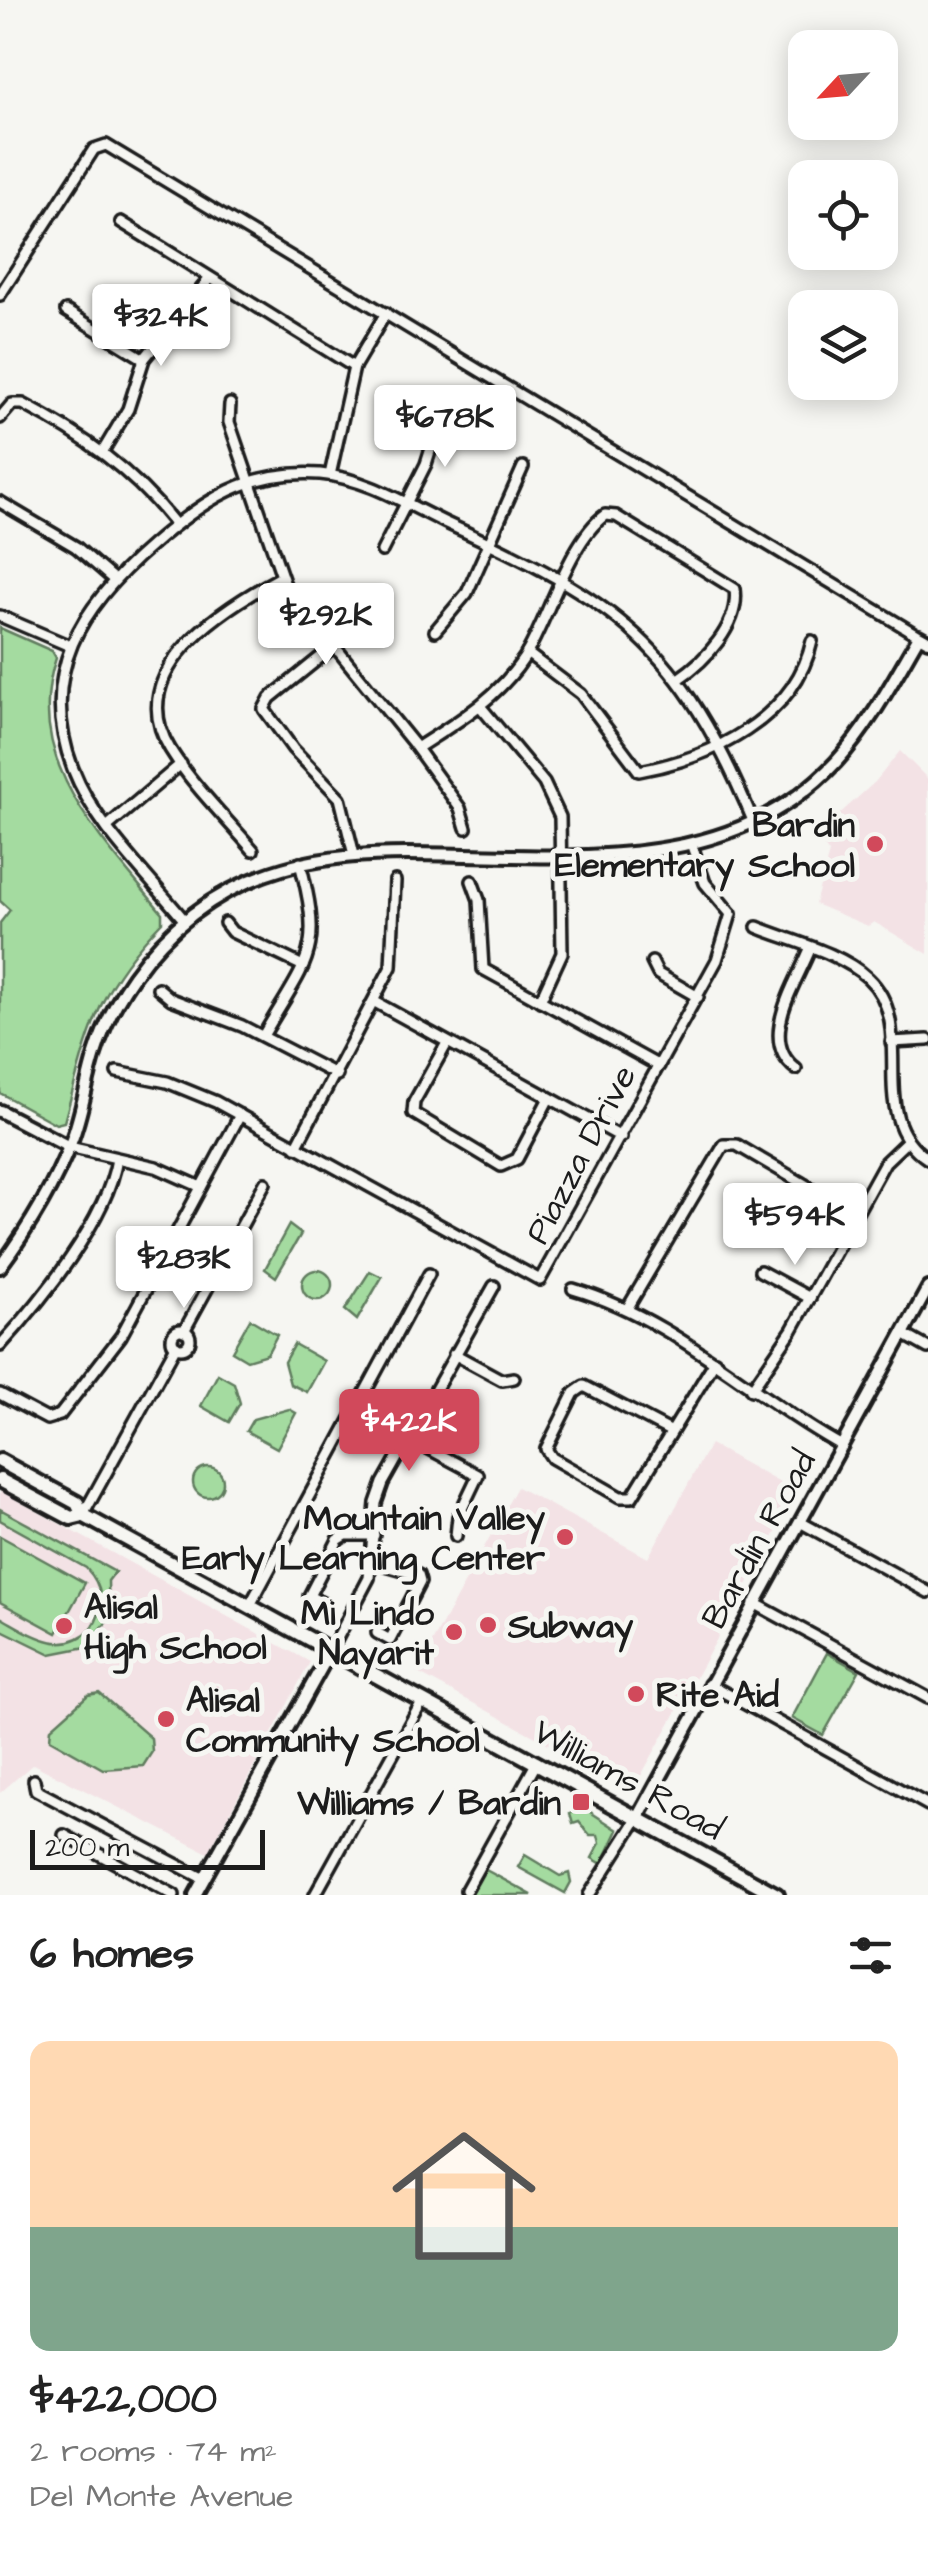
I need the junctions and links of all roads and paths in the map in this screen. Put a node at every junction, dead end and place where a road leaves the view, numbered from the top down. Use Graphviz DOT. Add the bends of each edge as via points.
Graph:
graph roads {
  1 [pos="120,222"];
  2 [pos="210,278"];
  3 [pos="0,296"];
  4 [pos="66,312"];
  5 [pos="386,313"];
  6 [pos="144,359"];
  7 [pos="354,367"];
  8 [pos="230,404"];
  9 [pos="0,418"];
  10 [pos="440,420"];
  11 [pos="104,450"];
  12 [pos="523,466"];
  13 [pos="330,476"];
  14 [pos="248,481"];
  15 [pos="0,502"];
  16 [pos="407,505"];
  17 [pos="175,524"];
  18 [pos="491,544"];
  19 [pos="382,551"];
  20 [pos="281,577"];
  21 [pos="112,578"];
  22 [pos="562,578"];
  23 [pos="0,616"];
  24 [pos="436,631"];
  25 [pos="924,638"];
  26 [pos="812,640"];
  27 [pos="70,646"];
  28 [pos="334,647"];
  29 [pos="527,653"];
  30 [pos="678,679"];
  31 [pos="480,706"];
  32 [pos="417,748"];
  33 [pos="719,748"];
  34 [pos="182,764"];
  35 [pos="754,824"];
  36 [pos="108,826"];
  37 [pos="466,828"];
  38 [pos="692,846"];
  39 [pos="254,850"];
  40 [pos="561,854"];
  41 [pos="354,855"];
  42 [pos="300,863"];
  43 [pos="395,881"];
  44 [pos="472,881"];
  45 [pos="185,920"];
  46 [pos="226,922"];
  47 [pos="756,927"];
  48 [pos="810,949"];
  49 [pos="652,962"];
  50 [pos="304,966"];
  51 [pos="158,988"];
  52 [pos="698,997"];
  53 [pos="540,1000"];
  54 [pos="375,1002"];
  55 [pos="263,1036"];
  56 [pos="928,1040"];
  57 [pos="447,1042"];
  58 [pos="891,1042"];
  59 [pos="659,1066"];
  60 [pos="796,1069"];
  61 [pos="117,1072"];
  62 [pos="336,1076"];
  63 [pos="549,1098"];
  64 [pos="0,1111"];
  65 [pos="240,1115"];
  66 [pos="621,1137"];
  67 [pos="908,1141"];
  68 [pos="69,1147"];
  69 [pos="296,1147"];
  70 [pos="116,1159"];
  71 [pos="928,1159"];
  72 [pos="265,1183"];
  73 [pos="200,1187"];
  74 [pos="855,1214"];
  75 [pos="0,1267"];
  76 [pos="760,1271"];
  77 [pos="429,1274"];
  78 [pos="494,1286"];
  79 [pos="928,1288"];
  80 [pos="573,1289"];
  81 [pos="810,1298"];
  82 [pos="627,1309"];
  83 [pos="903,1334"];
  84 [pos="0,1346"];
  85 [pos="928,1348"];
  86 [pos="454,1354"];
  87 [pos="715,1361"];
  88 [pos="514,1378"];
  89 [pos="751,1390"];
  90 [pos="0,1394"];
  91 [pos="670,1431"];
  92 [pos="407,1437"];
  93 [pos="842,1446"];
  94 [pos="0,1461"];
  95 [pos="0,1480"];
  96 [pos="83,1515"];
  97 [pos="800,1522"];
  98 [pos="374,1535"];
  99 [pos="456,1536"];
  100 [pos="372,1562"];
  101 [pos="928,1592"];
  102 [pos="322,1603"];
  103 [pos="754,1603"];
  104 [pos="249,1607"];
  105 [pos="377,1633"];
  106 [pos="330,1652"];
  107 [pos="708,1684"];
  108 [pos="928,1698"];
  109 [pos="423,1700"];
  110 [pos="537,1762"];
  111 [pos="34,1780"];
  112 [pos="928,1804"];
  113 [pos="638,1818"];
  114 [pos="64,1835"];
  115 [pos="204,1879"];
  116 [pos="466,1890"];
  117 [pos="174,1895"];
  118 [pos="196,1895"];
  119 [pos="315,1895"];
  120 [pos="589,1895"];
  121 [pos="778,1895"];
  1 -- 2 [label="street"];
  2 -- 6 [label="street"];
  2 -- 7 [label="street"];
  3 -- 5 [label="street" via="94,149 106,144"];
  4 -- 6 [label="street"];
  5 -- 7 [label="street"];
  5 -- 25 [label="street"];
  6 -- 11 [label="street" via="133,397"];
  7 -- 13 [label="street"];
  8 -- 14 [label="street" via="229,422"];
  9 -- 11 [label="street" via="8,406 23,404"];
  10 -- 16 [label="street"];
  11 -- 17 [label="street"];
  12 -- 18 [label="street"];
  13 -- 14 [label="street"];
  13 -- 16 [label="street"];
  14 -- 17 [label="street"];
  14 -- 20 [label="street"];
  15 -- 21 [label="street" via="76,547"];
  16 -- 18 [label="street"];
  16 -- 19 [label="street"];
  17 -- 21 [label="street"];
  18 -- 22 [label="street"];
  18 -- 24 [label="street" via="462,600"];
  20 -- 28 [label="street"];
  20 -- 34 [label="street" via="221,616 169,665 160,722"];
  21 -- 27 [label="street"];
  22 -- 29 [label="street"];
  22 -- 30 [label="street" via="626,623"];
  22 -- 30 [label="street" via="597,521 611,514 732,585 736,598 719,640"];
  23 -- 27 [label="street"];
  25 -- 35 [label="street" via="844,752 803,792"];
  26 -- 33 [label="street" via="808,660 781,699"];
  27 -- 36 [label="street" via="61,692 64,734 78,781"];
  28 -- 32 [label="street"];
  28 -- 41 [label="street" via="264,709 340,798"];
  29 -- 31 [label="street"];
  29 -- 33 [label="street" via="581,694 635,770"];
  30 -- 33 [label="street"];
  31 -- 32 [label="street"];
  31 -- 40 [label="street" via="550,791 560,817"];
  32 -- 37 [label="street"];
  33 -- 35 [label="street"];
  34 -- 36 [label="street"];
  34 -- 39 [label="street"];
  35 -- 38 [label="street"];
  36 -- 45 [label="street"];
  38 -- 40 [label="street"];
  38 -- 52 [label="street, Piazza Drive" via="704,883 731,914"];
  40 -- 41 [label="street"];
  40 -- 53 [label="street" via="562,953"];
  41 -- 42 [label="street"];
  42 -- 45 [label="street" via="234,888"];
  42 -- 50 [label="street" via="314,925"];
  43 -- 54 [label="street" via="394,949"];
  44 -- 53 [label="street" via="482,968"];
  45 -- 68 [label="street" via="144,963 114,1009"];
  46 -- 50 [label="street" via="232,932"];
  47 -- 48 [label="street"];
  48 -- 58 [label="street" via="854,968 877,988"];
  48 -- 60 [label="street" via="778,1034 783,1058"];
  49 -- 52 [label="street" via="658,974"];
  50 -- 55 [label="street"];
  51 -- 55 [label="street"];
  52 -- 59 [label="street, Piazza Drive"];
  53 -- 59 [label="street"];
  54 -- 57 [label="street"];
  54 -- 62 [label="street"];
  55 -- 62 [label="street"];
  56 -- 58 [label="street"];
  57 -- 63 [label="street"];
  57 -- 63 [label="street" via="413,1113 501,1166 518,1159"];
  58 -- 67 [label="street" via="895,1110"];
  59 -- 66 [label="street, Piazza Drive"];
  61 -- 65 [label="street, Piazza Drive" via="186,1088"];
  62 -- 69 [label="street"];
  63 -- 66 [label="street"];
  64 -- 68 [label="street"];
  65 -- 69 [label="street, Piazza Drive"];
  65 -- 73 [label="street"];
  66 -- 69 [label="street, Piazza Drive" via="540,1280"];
  67 -- 71 [label="street"];
  67 -- 74 [label="street" via="884,1162"];
  68 -- 70 [label="street"];
  68 -- 75 [label="street"];
  70 -- 73 [label="street" via="156,1167"];
  70 -- 84 [label="street" via="108,1189 64,1268"];
  72 -- 96 [label="street" via="184,1330 172,1336 176,1346"];
  73 -- 90 [label="street" via="120,1336 60,1415 47,1419"];
  74 -- 81 [label="street"];
  74 -- 82 [label="street" via="736,1145 724,1145"];
  76 -- 81 [label="street"];
  77 -- 104 [label="street"];
  78 -- 86 [label="street"];
  79 -- 83 [label="street, Bardin Road"];
  80 -- 82 [label="street"];
  81 -- 89 [label="street"];
  82 -- 87 [label="street"];
  83 -- 85 [label="street"];
  83 -- 93 [label="street, Bardin Road"];
  86 -- 88 [label="street" via="502,1380"];
  86 -- 92 [label="street"];
  87 -- 89 [label="street"];
  87 -- 91 [label="street"];
  89 -- 93 [label="street"];
  91 -- 91 [label="street" via="584,1386 547,1443 552,1458 620,1497 638,1492"];
  92 -- 98 [label="street" via="378,1492"];
  92 -- 99 [label="street" via="478,1476"];
  93 -- 97 [label="street, Bardin Road"];
  94 -- 96 [label="main road, Williams Road" via="78,1503"];
  95 -- 96 [label="main road, Williams Road" via="71,1518"];
  96 -- 104 [label="main road, Williams Road"];
  97 -- 101 [label="street"];
  97 -- 103 [label="street, Bardin Road"];
  98 -- 100 [label="street"];
  98 -- 102 [label="street" via="340,1537 309,1596"];
  100 -- 105 [label="street" via="402,1567 420,1582 390,1640"];
  100 -- 106 [label="street"];
  103 -- 107 [label="street, Bardin Road"];
  103 -- 108 [label="street"];
  104 -- 106 [label="main road, Williams Road"];
  106 -- 109 [label="main road, Williams Road"];
  106 -- 115 [label="street"];
  107 -- 112 [label="street"];
  107 -- 113 [label="street, Bardin Road"];
  109 -- 110 [label="main road, Williams Road"];
  109 -- 119 [label="street"];
  110 -- 113 [label="main road, Williams Road"];
  110 -- 116 [label="street"];
  111 -- 115 [label="street" via="36,1790"];
  113 -- 120 [label="street"];
  113 -- 121 [label="main road, Williams Road"];
  114 -- 117 [label="street"];
  115 -- 118 [label="street"];
}
